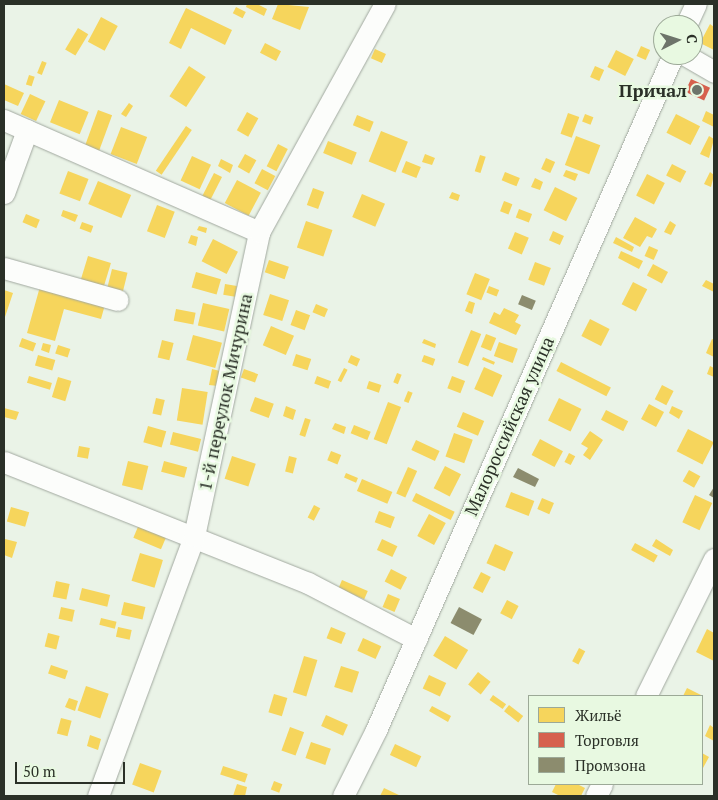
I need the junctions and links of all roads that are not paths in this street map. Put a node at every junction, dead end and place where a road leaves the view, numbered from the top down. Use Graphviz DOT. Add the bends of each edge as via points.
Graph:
graph roads {
  1 [pos="385,4"];
  2 [pos="669,65"];
  3 [pos="702,65"];
  4 [pos="714,72"];
  5 [pos="4,120"];
  6 [pos="27,130"];
  7 [pos="4,193"];
  8 [pos="259,232"];
  9 [pos="4,268"];
  10 [pos="118,300"];
  11 [pos="4,462"];
  12 [pos="194,536"];
  13 [pos="714,559"];
  14 [pos="416,639"];
  15 [pos="646,695"];
  16 [pos="98,796"];
  17 [pos="343,796"];
  1 -- 8 [label="street, 1-й переулок Мичурина"];
  2 -- 14 [label="street, Малороссийская улица"];
  3 -- 4 [label="street"];
  5 -- 6 [label="street"];
  6 -- 7 [label="street"];
  6 -- 8 [label="street"];
  8 -- 12 [label="street, 1-й переулок Мичурина"];
  9 -- 10 [label="street"];
  11 -- 12 [label="street"];
  12 -- 14 [label="street" via="308,583"];
  12 -- 16 [label="street, 1-й переулок Мичурина"];
  13 -- 15 [label="street"];
  14 -- 17 [label="street, Малороссийская улица"];
}
